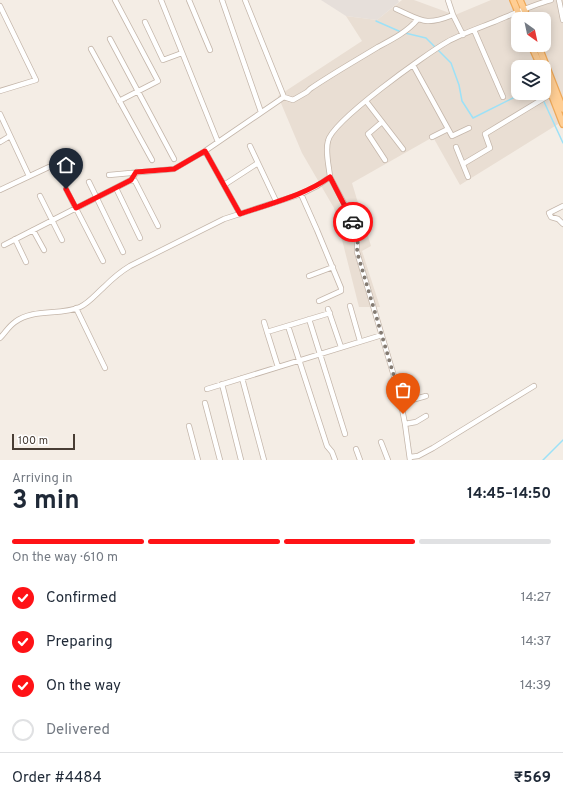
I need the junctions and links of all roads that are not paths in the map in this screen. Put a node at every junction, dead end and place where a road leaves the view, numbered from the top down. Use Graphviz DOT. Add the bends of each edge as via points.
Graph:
graph roads {
  1 [pos="115,0"];
  2 [pos="160,0"];
  3 [pos="189,0"];
  4 [pos="222,0"];
  5 [pos="245,0"];
  6 [pos="448,0"];
  7 [pos="512,0"];
  8 [pos="520,0"];
  9 [pos="551,0"];
  10 [pos="559,0"];
  11 [pos="543,1"];
  12 [pos="0,6"];
  13 [pos="396,9"];
  14 [pos="524,10"];
  15 [pos="518,12"];
  16 [pos="454,15"];
  17 [pos="511,15"];
  18 [pos="418,19"];
  19 [pos="563,20"];
  20 [pos="145,22"];
  21 [pos="474,30"];
  22 [pos="463,35"];
  23 [pos="110,39"];
  24 [pos="91,49"];
  25 [pos="210,50"];
  26 [pos="541,52"];
  27 [pos="182,53"];
  28 [pos="413,65"];
  29 [pos="0,91"];
  30 [pos="138,92"];
  31 [pos="551,94"];
  32 [pos="284,97"];
  33 [pos="503,97"];
  34 [pos="541,100"];
  35 [pos="119,101"];
  36 [pos="366,101"];
  37 [pos="563,109"];
  38 [pos="261,112"];
  39 [pos="0,114"];
  40 [pos="382,122"];
  41 [pos="563,124"];
  42 [pos="469,128"];
  43 [pos="448,129"];
  44 [pos="10,136"];
  45 [pos="432,137"];
  46 [pos="0,142"];
  47 [pos="218,142"];
  48 [pos="250,146"];
  49 [pos="456,147"];
  50 [pos="403,149"];
  51 [pos="205,151"];
  52 [pos="174,159"];
  53 [pos="152,160"];
  54 [pos="385,160"];
  55 [pos="258,163"];
  56 [pos="463,164"];
  57 [pos="49,167"];
  58 [pos="136,172"];
  59 [pos="110,175"];
  60 [pos="29,176"];
  61 [pos="330,177"];
  62 [pos="468,177"];
  63 [pos="131,180"];
  64 [pos="89,182"];
  65 [pos="224,185"];
  66 [pos="116,188"];
  67 [pos="66,189"];
  68 [pos="0,190"];
  69 [pos="301,194"];
  70 [pos="40,196"];
  71 [pos="97,198"];
  72 [pos="276,201"];
  73 [pos="563,206"];
  74 [pos="76,208"];
  75 [pos="240,214"];
  76 [pos="52,220"];
  77 [pos="563,224"];
  78 [pos="158,226"];
  79 [pos="34,230"];
  80 [pos="140,238"];
  81 [pos="15,239"];
  82 [pos="62,240"];
  83 [pos="4,245"];
  84 [pos="44,250"];
  85 [pos="123,252"];
  86 [pos="103,261"];
  87 [pos="26,262"];
  88 [pos="333,267"];
  89 [pos="309,276"];
  90 [pos="319,301"];
  91 [pos="350,306"];
  92 [pos="76,308"];
  93 [pos="309,320"];
  94 [pos="264,322"];
  95 [pos="288,326"];
  96 [pos="267,332"];
  97 [pos="382,335"];
  98 [pos="0,338"];
  99 [pos="360,342"];
  100 [pos="341,347"];
  101 [pos="320,354"];
  102 [pos="298,361"];
  103 [pos="278,367"];
  104 [pos="105,368"];
  105 [pos="242,378"];
  106 [pos="222,384"];
  107 [pos="534,386"];
  108 [pos="207,389"];
  109 [pos="426,396"];
  110 [pos="205,403"];
  111 [pos="401,403"];
  112 [pos="426,416"];
  113 [pos="405,424"];
  114 [pos="190,426"];
  115 [pos="345,434"];
  116 [pos="381,442"];
  117 [pos="356,449"];
  118 [pos="410,459"];
  119 [pos="198,460"];
  120 [pos="220,460"];
  121 [pos="241,460"];
  122 [pos="264,460"];
  123 [pos="335,460"];
  124 [pos="360,460"];
  125 [pos="388,460"];
  1 -- 30 [label="street" via="158,81"];
  2 -- 27 [label="street"];
  3 -- 25 [label="street"];
  4 -- 38 [label="street"];
  5 -- 32 [label="street"];
  6 -- 16 [label="street"];
  7 -- 15 [label="main road"];
  8 -- 14 [label="main road"];
  9 -- 11 [label="street"];
  10 -- 19 [label="street"];
  11 -- 14 [label="street"];
  12 -- 29 [label="street" via="36,80"];
  13 -- 18 [label="street"];
  14 -- 15 [label="street"];
  16 -- 18 [label="street" via="431,22"];
  16 -- 22 [label="street"];
  17 -- 21 [label="street"];
  18 -- 32 [label="street" via="409,29 307,92 293,100"];
  20 -- 27 [label="street" via="163,60"];
  21 -- 22 [label="street"];
  21 -- 33 [label="street"];
  22 -- 28 [label="street"];
  23 -- 30 [label="street"];
  24 -- 35 [label="street"];
  26 -- 37 [label="main road"];
  27 -- 47 [label="street"];
  28 -- 36 [label="street"];
  28 -- 43 [label="street"];
  30 -- 35 [label="street"];
  30 -- 52 [label="street"];
  31 -- 41 [label="main road"];
  32 -- 38 [label="street"];
  34 -- 56 [label="street" via="485,134 490,148"];
  35 -- 53 [label="street"];
  36 -- 40 [label="street"];
  36 -- 61 [label="street" via="337,126 328,140"];
  38 -- 47 [label="street"];
  39 -- 44 [label="street"];
  40 -- 50 [label="street"];
  40 -- 54 [label="street" via="368,134"];
  42 -- 43 [label="street" via="452,136"];
  43 -- 45 [label="street"];
  44 -- 46 [label="street"];
  44 -- 60 [label="street"];
  47 -- 51 [label="street"];
  48 -- 55 [label="street"];
  49 -- 56 [label="street"];
  51 -- 58 [label="street" via="174,169"];
  51 -- 65 [label="street"];
  55 -- 65 [label="street"];
  55 -- 72 [label="street"];
  56 -- 62 [label="street"];
  57 -- 60 [label="street"];
  58 -- 59 [label="street"];
  58 -- 63 [label="street"];
  60 -- 68 [label="street"];
  61 -- 69 [label="street"];
  61 -- 97 [label="street" via="357,232 357,252"];
  63 -- 66 [label="street"];
  63 -- 78 [label="street" via="135,181"];
  64 -- 71 [label="street"];
  65 -- 75 [label="street"];
  66 -- 71 [label="street"];
  66 -- 80 [label="street"];
  67 -- 74 [label="street"];
  69 -- 72 [label="street"];
  69 -- 88 [label="street"];
  70 -- 76 [label="street"];
  71 -- 74 [label="street"];
  71 -- 85 [label="street"];
  72 -- 75 [label="street"];
  73 -- 77 [label="street" via="549,213"];
  74 -- 76 [label="street"];
  74 -- 86 [label="street"];
  75 -- 92 [label="street" via="130,266"];
  76 -- 79 [label="street"];
  76 -- 82 [label="street"];
  79 -- 81 [label="street"];
  79 -- 84 [label="street"];
  81 -- 83 [label="street"];
  81 -- 87 [label="street"];
  88 -- 89 [label="street"];
  88 -- 90 [label="street" via="342,290"];
  91 -- 99 [label="street"];
  92 -- 98 [label="street" via="27,316 15,322"];
  92 -- 104 [label="street"];
  93 -- 95 [label="street"];
  93 -- 100 [label="street" via="329,311"];
  93 -- 101 [label="street"];
  94 -- 96 [label="street"];
  95 -- 96 [label="street"];
  95 -- 102 [label="street"];
  96 -- 103 [label="street"];
  97 -- 99 [label="street"];
  97 -- 111 [label="street"];
  99 -- 100 [label="street"];
  100 -- 101 [label="street"];
  101 -- 102 [label="street"];
  101 -- 115 [label="street"];
  102 -- 103 [label="street"];
  102 -- 123 [label="street" via="327,446"];
  103 -- 105 [label="street"];
  105 -- 106 [label="street"];
  105 -- 122 [label="street"];
  106 -- 108 [label="street"];
  106 -- 121 [label="street"];
  107 -- 118 [label="street" via="433,448"];
  109 -- 111 [label="street"];
  110 -- 120 [label="street"];
  111 -- 113 [label="street"];
  112 -- 113 [label="street" via="416,422"];
  113 -- 118 [label="street"];
  114 -- 119 [label="street"];
  116 -- 125 [label="street"];
  117 -- 124 [label="street"];
}
